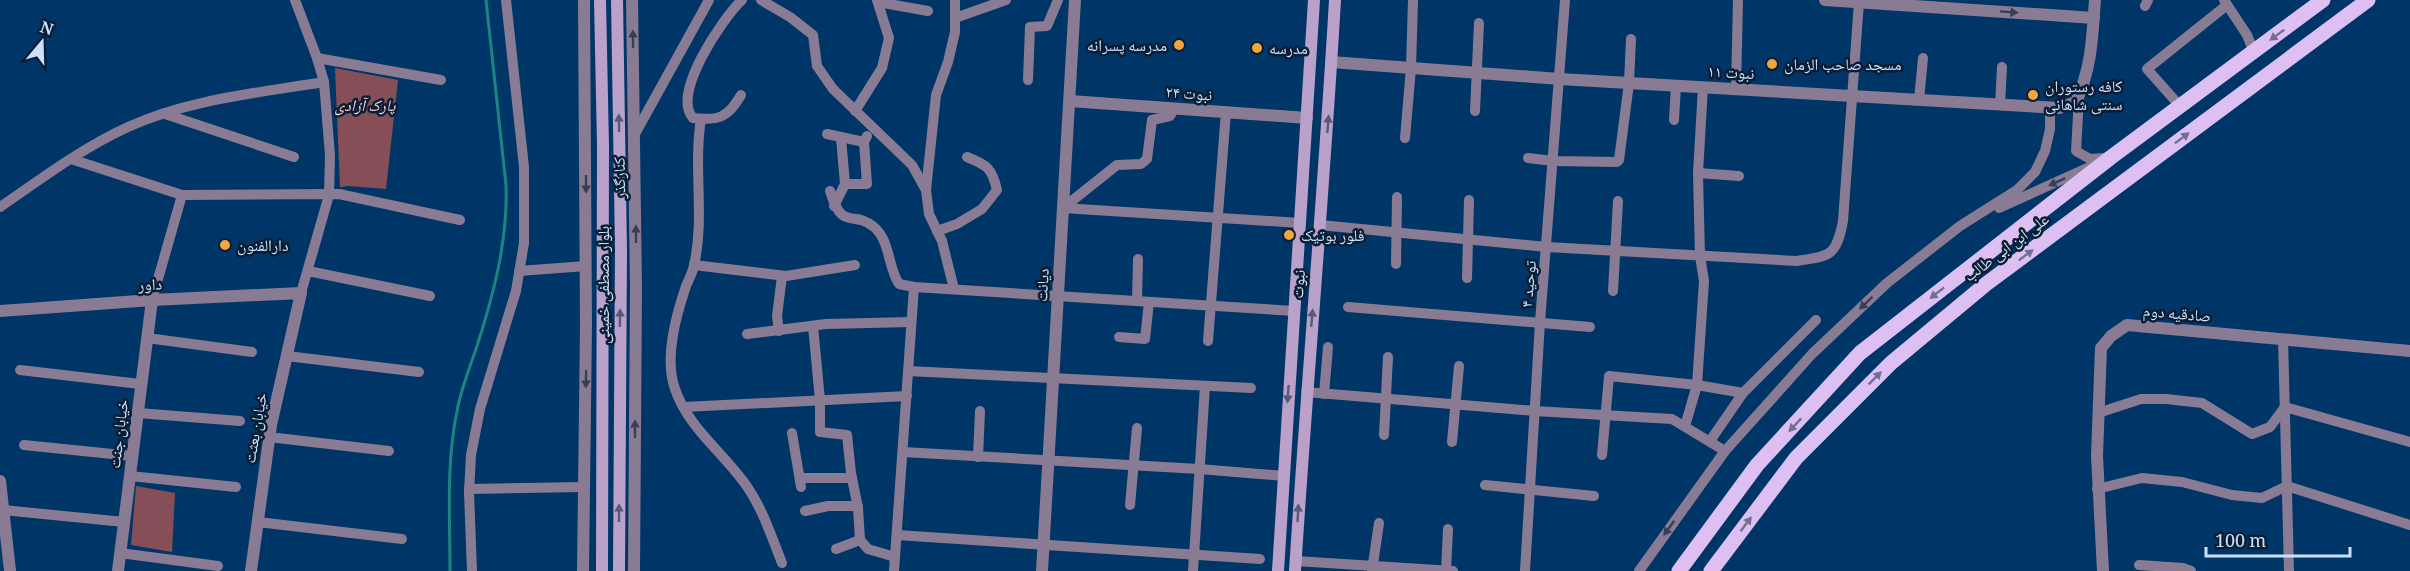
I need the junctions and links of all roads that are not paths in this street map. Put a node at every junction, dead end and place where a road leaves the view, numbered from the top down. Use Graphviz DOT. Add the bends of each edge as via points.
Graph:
graph roads {
  1 [pos="295,0"];
  2 [pos="506,0"];
  3 [pos="585,0"];
  4 [pos="600,0"];
  5 [pos="616,0"];
  6 [pos="632,0"];
  7 [pos="709,0"];
  8 [pos="742,0"];
  9 [pos="762,0"];
  10 [pos="955,0"];
  11 [pos="1005,0"];
  12 [pos="1058,0"];
  13 [pos="1072,0"];
  14 [pos="1314,0"];
  15 [pos="1335,0"];
  16 [pos="1413,0"];
  17 [pos="1565,0"];
  18 [pos="1738,0"];
  19 [pos="1825,0"];
  20 [pos="2095,0"];
  21 [pos="2323,0"];
  22 [pos="2368,0"];
  23 [pos="878,1"];
  24 [pos="1859,2"];
  25 [pos="2225,2"];
  26 [pos="928,10"];
  27 [pos="955,18"];
  28 [pos="2094,18"];
  29 [pos="1479,23"];
  30 [pos="1631,39"];
  31 [pos="2253,52"];
  32 [pos="317,58"];
  33 [pos="1923,58"];
  34 [pos="1331,62"];
  35 [pos="2001,67"];
  36 [pos="1411,68"];
  37 [pos="1477,73"];
  38 [pos="1560,78"];
  39 [pos="441,80"];
  40 [pos="1028,80"];
  41 [pos="324,82"];
  42 [pos="1629,82"];
  43 [pos="1676,85"];
  44 [pos="1703,87"];
  45 [pos="1736,89"];
  46 [pos="741,95"];
  47 [pos="1853,96"];
  48 [pos="2079,97"];
  49 [pos="1919,100"];
  50 [pos="1070,101"];
  51 [pos="2000,105"];
  52 [pos="2181,106"];
  53 [pos="2050,108"];
  54 [pos="1174,109"];
  55 [pos="855,111"];
  56 [pos="1475,111"];
  57 [pos="1226,112"];
  58 [pos="165,113"];
  59 [pos="1307,118"];
  60 [pos="701,119"];
  61 [pos="1674,120"];
  62 [pos="872,128"];
  63 [pos="635,134"];
  64 [pos="827,134"];
  65 [pos="842,138"];
  66 [pos="1405,138"];
  67 [pos="864,142"];
  68 [pos="294,157"];
  69 [pos="967,157"];
  70 [pos="1528,158"];
  71 [pos="2110,158"];
  72 [pos="71,159"];
  73 [pos="1553,161"];
  74 [pos="1698,173"];
  75 [pos="1739,176"];
  76 [pos="845,184"];
  77 [pos="926,190"];
  78 [pos="830,191"];
  79 [pos="182,195"];
  80 [pos="329,195"];
  81 [pos="1397,197"];
  82 [pos="1469,200"];
  83 [pos="1618,201"];
  84 [pos="834,206"];
  85 [pos="0,207"];
  86 [pos="1063,208"];
  87 [pos="1218,218"];
  88 [pos="460,220"];
  89 [pos="1301,223"];
  90 [pos="1320,225"];
  91 [pos="1960,226"];
  92 [pos="937,231"];
  93 [pos="1395,232"];
  94 [pos="1468,239"];
  95 [pos="1546,247"];
  96 [pos="1616,251"];
  97 [pos="1700,256"];
  98 [pos="1138,259"];
  99 [pos="1395,264"];
  100 [pos="694,265"];
  101 [pos="855,265"];
  102 [pos="586,266"];
  103 [pos="308,271"];
  104 [pos="519,271"];
  105 [pos="782,276"];
  106 [pos="1467,278"];
  107 [pos="914,287"];
  108 [pos="954,290"];
  109 [pos="1613,291"];
  110 [pos="302,293"];
  111 [pos="430,296"];
  112 [pos="1058,296"];
  113 [pos="152,300"];
  114 [pos="1143,302"];
  115 [pos="1210,306"];
  116 [pos="1348,307"];
  117 [pos="0,311"];
  118 [pos="1295,311"];
  119 [pos="1816,320"];
  120 [pos="911,322"];
  121 [pos="1540,322"];
  122 [pos="813,326"];
  123 [pos="1590,327"];
  124 [pos="779,331"];
  125 [pos="747,334"];
  126 [pos="1119,337"];
  127 [pos="147,338"];
  128 [pos="2283,339"];
  129 [pos="1208,341"];
  130 [pos="1328,347"];
  131 [pos="2410,351"];
  132 [pos="252,352"];
  133 [pos="287,356"];
  134 [pos="1388,357"];
  135 [pos="1459,366"];
  136 [pos="20,370"];
  137 [pos="908,371"];
  138 [pos="419,372"];
  139 [pos="1053,379"];
  140 [pos="140,384"];
  141 [pos="1697,385"];
  142 [pos="1204,386"];
  143 [pos="1251,388"];
  144 [pos="1306,392"];
  145 [pos="1743,393"];
  146 [pos="1324,394"];
  147 [pos="907,396"];
  148 [pos="1385,399"];
  149 [pos="820,400"];
  150 [pos="1455,405"];
  151 [pos="684,407"];
  152 [pos="2285,407"];
  153 [pos="980,411"];
  154 [pos="1535,411"];
  155 [pos="138,413"];
  156 [pos="2098,413"];
  157 [pos="1605,414"];
  158 [pos="240,421"];
  159 [pos="1685,426"];
  160 [pos="1137,428"];
  161 [pos="792,433"];
  162 [pos="1384,435"];
  163 [pos="269,437"];
  164 [pos="1710,441"];
  165 [pos="1452,442"];
  166 [pos="2410,442"];
  167 [pos="24,445"];
  168 [pos="389,451"];
  169 [pos="1725,451"];
  170 [pos="903,452"];
  171 [pos="1602,455"];
  172 [pos="132,456"];
  173 [pos="978,457"];
  174 [pos="1049,462"];
  175 [pos="1135,466"];
  176 [pos="1199,469"];
  177 [pos="130,476"];
  178 [pos="1284,476"];
  179 [pos="852,478"];
  180 [pos="1300,478"];
  181 [pos="0,481"];
  182 [pos="1485,485"];
  183 [pos="0,486"];
  184 [pos="2287,486"];
  185 [pos="236,487"];
  186 [pos="584,487"];
  187 [pos="469,489"];
  188 [pos="1530,489"];
  189 [pos="2097,489"];
  190 [pos="1594,496"];
  191 [pos="1130,505"];
  192 [pos="858,506"];
  193 [pos="3,510"];
  194 [pos="806,511"];
  195 [pos="124,522"];
  196 [pos="258,522"];
  197 [pos="1379,523"];
  198 [pos="2410,525"];
  199 [pos="1448,529"];
  200 [pos="897,535"];
  201 [pos="402,539"];
  202 [pos="860,540"];
  203 [pos="1044,545"];
  204 [pos="836,549"];
  205 [pos="120,553"];
  206 [pos="1194,556"];
  207 [pos="895,557"];
  208 [pos="1260,559"];
  209 [pos="782,563"];
  210 [pos="2139,565"];
  211 [pos="6,566"];
  212 [pos="218,566"];
  213 [pos="1296,566"];
  214 [pos="1372,568"];
  215 [pos="118,571"];
  216 [pos="251,571"];
  217 [pos="472,571"];
  218 [pos="583,571"];
  219 [pos="602,571"];
  220 [pos="619,571"];
  221 [pos="634,571"];
  222 [pos="894,571"];
  223 [pos="1042,571"];
  224 [pos="1193,571"];
  225 [pos="1278,571"];
  226 [pos="1446,571"];
  227 [pos="1454,571"];
  228 [pos="1525,571"];
  229 [pos="1639,571"];
  230 [pos="1679,571"];
  231 [pos="1711,571"];
  232 [pos="2103,571"];
  233 [pos="2191,571"];
  234 [pos="2289,571"];
  1 -- 32 [label="street"];
  2 -- 104 [label="street" via="524,167 524,243"];
  3 -- 102 [label="street, کنارگذر, one-way"];
  4 -- 219 [label="main road, بلوار مصطفی خمینی"];
  220 -- 5 [label="main road, بلوار مصطفی خمینی, one-way" via="621,250"];
  63 -- 6 [label="street, کنارگذر, one-way"];
  7 -- 63 [label="street"];
  8 -- 60 [label="street" via="707,48 688,91 688,113"];
  9 -- 55 [label="street" via="813,35 817,66"];
  10 -- 27 [label="street"];
  11 -- 27 [label="street"];
  12 -- 40 [label="street" via="1047,26 1030,27"];
  13 -- 50 [label="street, دیانت"];
  14 -- 59 [label="main road, نبوت"];
  15 -- 34 [label="main road, نبوت"];
  16 -- 36 [label="street"];
  17 -- 38 [label="street, توحید ۴"];
  18 -- 45 [label="street"];
  19 -- 24 [label="street"];
  20 -- 28 [label="street"];
  21 -- 31 [label="main road, علی ابن ابی طالب, one-way"];
  231 -- 22 [label="main road, علی ابن ابی طالب, one-way" via="1796,458 1891,363 1986,284"];
  23 -- 26 [label="street"];
  23 -- 55 [label="street" via="889,38 882,68"];
  24 -- 28 [label="street, one-way"];
  24 -- 47 [label="street"];
  25 -- 31 [label="street" via="2247,35"];
  25 -- 52 [label="street" via="2147,69"];
  27 -- 77 [label="street" via="948,62 936,96"];
  28 -- 48 [label="street" via="2092,54"];
  29 -- 37 [label="street"];
  30 -- 42 [label="street"];
  31 -- 52 [label="main road, علی ابن ابی طالب"];
  32 -- 39 [label="street"];
  32 -- 41 [label="street"];
  33 -- 49 [label="street"];
  34 -- 36 [label="street, نبوت ۱۱"];
  90 -- 34 [label="main road, نبوت, one-way"];
  35 -- 51 [label="street"];
  36 -- 37 [label="street, نبوت ۱۱"];
  36 -- 66 [label="street"];
  37 -- 38 [label="street, نبوت ۱۱"];
  37 -- 56 [label="street"];
  38 -- 42 [label="street, نبوت ۱۱"];
  38 -- 73 [label="street, توحید ۴"];
  41 -- 58 [label="street"];
  41 -- 80 [label="street"];
  42 -- 43 [label="street, نبوت ۱۱"];
  42 -- 73 [label="street" via="1621,156 1617,162"];
  43 -- 44 [label="street, نبوت ۱۱"];
  43 -- 61 [label="street"];
  44 -- 45 [label="street, نبوت ۱۱"];
  44 -- 74 [label="street"];
  45 -- 47 [label="street, نبوت ۱۱"];
  46 -- 60 [label="street" via="733,108 720,117"];
  47 -- 49 [label="street, نبوت ۱۱"];
  47 -- 97 [label="street" via="1838,245 1824,257 1796,261"];
  48 -- 53 [label="street, نبوت ۱۱" via="2076,102"];
  48 -- 71 [label="street" via="2076,151 2090,159"];
  49 -- 51 [label="street, نبوت ۱۱"];
  50 -- 54 [label="street, نبوت ۲۴"];
  50 -- 86 [label="street, دیانت"];
  51 -- 53 [label="street, نبوت ۱۱"];
  52 -- 71 [label="main road, علی ابن ابی طالب"];
  53 -- 91 [label="street" via="2047,140 2035,172 2017,190"];
  54 -- 57 [label="street, نبوت ۲۴"];
  54 -- 86 [label="street" via="1170,116 1152,120 1147,159 1141,164 1117,165"];
  55 -- 62 [label="street"];
  57 -- 59 [label="street, نبوت ۲۴"];
  57 -- 87 [label="street"];
  58 -- 68 [label="street"];
  58 -- 72 [label="street" via="130,126"];
  59 -- 89 [label="main road, نبوت"];
  60 -- 100 [label="street" via="696,158 699,203"];
  62 -- 67 [label="street"];
  62 -- 77 [label="street" via="912,165"];
  221 -- 63 [label="street, کنارگذر, one-way"];
  64 -- 65 [label="street"];
  65 -- 67 [label="street"];
  65 -- 76 [label="street"];
  67 -- 76 [label="street" via="867,184"];
  69 -- 92 [label="street" via="993,173 997,190 982,209"];
  70 -- 73 [label="street"];
  71 -- 91 [label="street, one-way"];
  71 -- 230 [label="main road, علی ابن ابی طالب, one-way" via="1860,353 1757,465"];
  72 -- 79 [label="street"];
  72 -- 85 [label="street"];
  73 -- 95 [label="street, توحید ۴"];
  74 -- 75 [label="street"];
  74 -- 97 [label="street"];
  76 -- 84 [label="street"];
  77 -- 92 [label="street" via="929,213"];
  78 -- 84 [label="street"];
  79 -- 80 [label="street"];
  79 -- 113 [label="street"];
  80 -- 88 [label="street"];
  80 -- 103 [label="street"];
  81 -- 93 [label="street"];
  82 -- 94 [label="street"];
  83 -- 96 [label="street"];
  84 -- 107 [label="street" via="844,218 874,227 899,284"];
  86 -- 87 [label="street"];
  86 -- 112 [label="street, دیانت"];
  87 -- 89 [label="street"];
  87 -- 115 [label="street"];
  89 -- 90 [label="main road"];
  89 -- 118 [label="main road, نبوت"];
  90 -- 93 [label="street"];
  144 -- 90 [label="main road, نبوت, one-way"];
  91 -- 169 [label="street, one-way" via="1887,283 1837,330"];
  92 -- 108 [label="street"];
  93 -- 94 [label="street"];
  93 -- 99 [label="street"];
  94 -- 95 [label="street"];
  94 -- 106 [label="street"];
  95 -- 96 [label="street"];
  95 -- 121 [label="street, توحید ۴"];
  96 -- 97 [label="street"];
  96 -- 109 [label="street"];
  97 -- 141 [label="street" via="1704,281"];
  98 -- 114 [label="street"];
  100 -- 105 [label="street"];
  100 -- 151 [label="street" via="676,328 670,372"];
  101 -- 105 [label="street"];
  102 -- 104 [label="street"];
  102 -- 186 [label="street, کنارگذر, one-way"];
  103 -- 110 [label="street"];
  103 -- 111 [label="street"];
  104 -- 187 [label="street" via="480,409"];
  105 -- 124 [label="street"];
  107 -- 108 [label="street"];
  107 -- 120 [label="street"];
  108 -- 112 [label="street"];
  110 -- 113 [label="street, داور"];
  110 -- 133 [label="street, خیابان بعثت"];
  112 -- 114 [label="street"];
  112 -- 139 [label="street, دیانت"];
  113 -- 117 [label="street, داور"];
  113 -- 127 [label="street, خیابان جنت"];
  114 -- 115 [label="street"];
  114 -- 126 [label="street" via="1145,339"];
  115 -- 118 [label="street"];
  115 -- 129 [label="street"];
  116 -- 121 [label="street"];
  118 -- 178 [label="main road, نبوت, one-way"];
  119 -- 145 [label="street"];
  120 -- 122 [label="street"];
  120 -- 137 [label="street"];
  121 -- 123 [label="street"];
  121 -- 154 [label="street, توحید ۴"];
  122 -- 124 [label="street"];
  122 -- 149 [label="street"];
  124 -- 125 [label="street"];
  127 -- 132 [label="street"];
  127 -- 140 [label="street, خیابان جنت"];
  128 -- 131 [label="street, صادقیه دوم"];
  128 -- 152 [label="street"];
  128 -- 156 [label="street, صادقیه دوم" via="2127,325 2101,348"];
  130 -- 146 [label="street"];
  133 -- 138 [label="street"];
  133 -- 163 [label="street, خیابان بعثت"];
  134 -- 148 [label="street"];
  135 -- 150 [label="street"];
  136 -- 140 [label="street"];
  137 -- 139 [label="street"];
  137 -- 147 [label="street"];
  139 -- 142 [label="street"];
  139 -- 174 [label="street, دیانت"];
  140 -- 155 [label="street, خیابان جنت"];
  141 -- 145 [label="street"];
  141 -- 157 [label="street" via="1609,376"];
  141 -- 159 [label="street"];
  142 -- 143 [label="street"];
  142 -- 176 [label="street"];
  144 -- 146 [label="street"];
  144 -- 180 [label="main road, نبوت"];
  145 -- 164 [label="street"];
  146 -- 148 [label="street"];
  147 -- 149 [label="street"];
  147 -- 170 [label="street"];
  148 -- 150 [label="street"];
  148 -- 162 [label="street"];
  149 -- 151 [label="street"];
  149 -- 179 [label="street" via="820,432 847,435"];
  150 -- 154 [label="street"];
  150 -- 165 [label="street"];
  151 -- 209 [label="street" via="748,489"];
  152 -- 156 [label="street" via="2270,427 2252,434 2202,404 2141,399"];
  152 -- 166 [label="street"];
  152 -- 184 [label="street"];
  153 -- 173 [label="street"];
  154 -- 157 [label="street"];
  154 -- 188 [label="street, توحید ۴"];
  155 -- 158 [label="street"];
  155 -- 172 [label="street, خیابان جنت"];
  156 -- 189 [label="street, صادقیه دوم"];
  157 -- 159 [label="street" via="1672,419"];
  157 -- 171 [label="street"];
  159 -- 164 [label="street"];
  160 -- 175 [label="street"];
  161 -- 179 [label="street" via="801,482"];
  163 -- 168 [label="street"];
  163 -- 196 [label="street, خیابان بعثت"];
  164 -- 169 [label="street"];
  167 -- 172 [label="street"];
  169 -- 229 [label="street, one-way"];
  170 -- 173 [label="street"];
  170 -- 200 [label="street"];
  172 -- 177 [label="street, خیابان جنت"];
  173 -- 174 [label="street"];
  174 -- 175 [label="street"];
  174 -- 203 [label="street, دیانت"];
  175 -- 176 [label="street"];
  175 -- 191 [label="street"];
  176 -- 178 [label="street"];
  176 -- 206 [label="street"];
  177 -- 185 [label="street"];
  177 -- 195 [label="street, خیابان جنت"];
  178 -- 180 [label="main road"];
  178 -- 225 [label="main road, نبوت"];
  179 -- 192 [label="street"];
  213 -- 180 [label="main road, نبوت, one-way"];
  181 -- 183 [label="street"];
  182 -- 188 [label="street"];
  183 -- 193 [label="street"];
  184 -- 189 [label="street" via="2262,498 2142,478"];
  184 -- 198 [label="street"];
  184 -- 234 [label="street"];
  186 -- 187 [label="street"];
  186 -- 218 [label="street, کنارگذر"];
  187 -- 217 [label="street"];
  188 -- 190 [label="street"];
  188 -- 228 [label="street, توحید ۴"];
  189 -- 232 [label="street, صادقیه دوم"];
  192 -- 194 [label="street"];
  192 -- 202 [label="street"];
  193 -- 195 [label="street"];
  193 -- 211 [label="street"];
  195 -- 205 [label="street, خیابان جنت"];
  196 -- 201 [label="street"];
  196 -- 216 [label="street, خیابان بعثت"];
  197 -- 214 [label="street"];
  199 -- 226 [label="street"];
  200 -- 203 [label="street"];
  200 -- 207 [label="street"];
  202 -- 204 [label="street"];
  202 -- 207 [label="street" via="868,549"];
  203 -- 206 [label="street"];
  203 -- 223 [label="street, دیانت"];
  205 -- 212 [label="street"];
  205 -- 215 [label="street, خیابان جنت"];
  206 -- 208 [label="street"];
  206 -- 224 [label="street"];
  207 -- 222 [label="street"];
  210 -- 233 [label="street"];
  213 -- 214 [label="street"];
  214 -- 226 [label="street"];
  226 -- 227 [label="street"];
}
